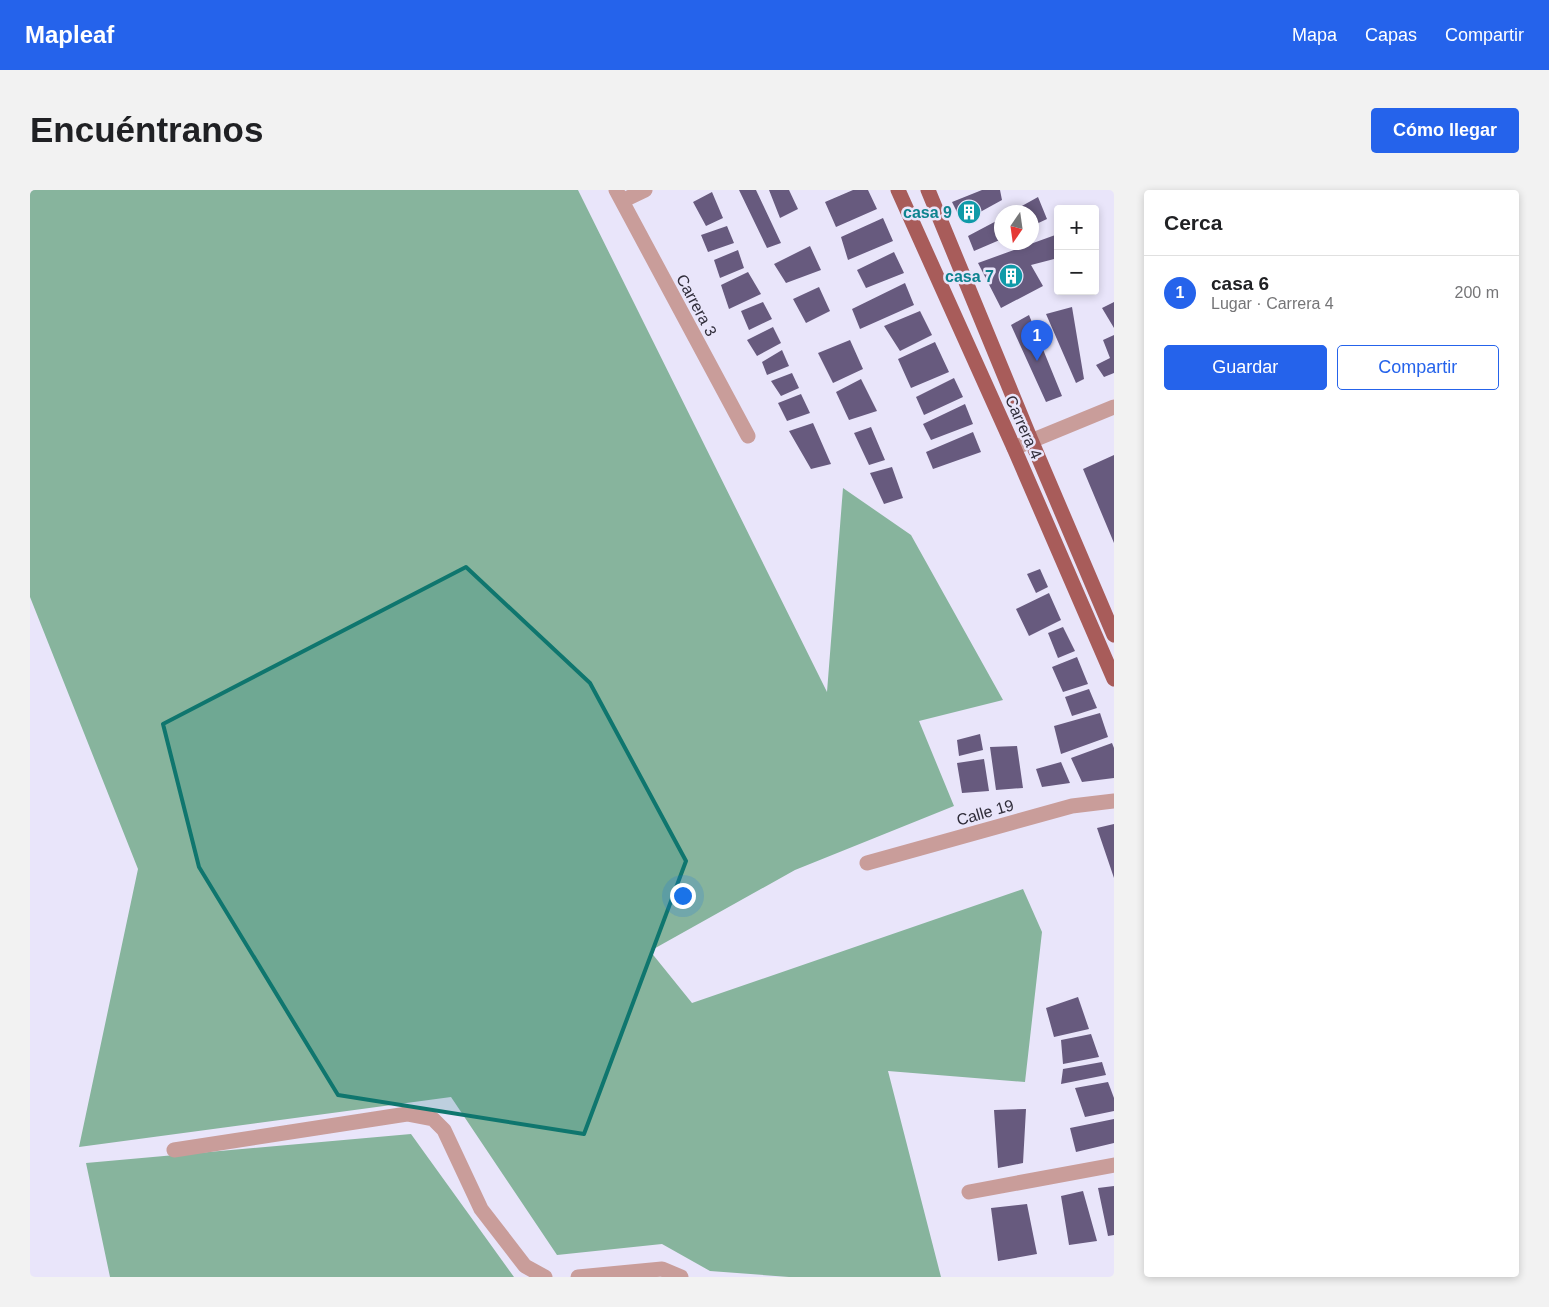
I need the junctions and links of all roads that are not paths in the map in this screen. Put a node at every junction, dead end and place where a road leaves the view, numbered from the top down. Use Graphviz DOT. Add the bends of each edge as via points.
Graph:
graph roads {
  1 [pos="645,190"];
  2 [pos="898,190"];
  3 [pos="928,190"];
  4 [pos="619,196"];
  5 [pos="1114,407"];
  6 [pos="748,436"];
  7 [pos="1030,440"];
  8 [pos="1014,448"];
  9 [pos="1114,635"];
  10 [pos="1114,679"];
  11 [pos="1114,801"];
  12 [pos="867,863"];
  13 [pos="174,1150"];
  14 [pos="1114,1165"];
  15 [pos="969,1192"];
  16 [pos="545,1277"];
  17 [pos="578,1277"];
  18 [pos="681,1277"];
  1 -- 4 [label="street"];
  2 -- 8 [label="main road, Carrera 4"];
  3 -- 7 [label="main road, Carrera 4"];
  4 -- 6 [label="street, Carrera 3"];
  5 -- 7 [label="street"];
  7 -- 8 [label="street"];
  7 -- 9 [label="main road, Carrera 4"];
  8 -- 10 [label="main road, Carrera 4"];
  11 -- 12 [label="street, Calle 19" via="1072,806"];
  13 -- 16 [label="street" via="407,1114 432,1119 444,1130 481,1209 524,1266"];
  14 -- 15 [label="street"];
  17 -- 18 [label="street" via="662,1269"];
}
